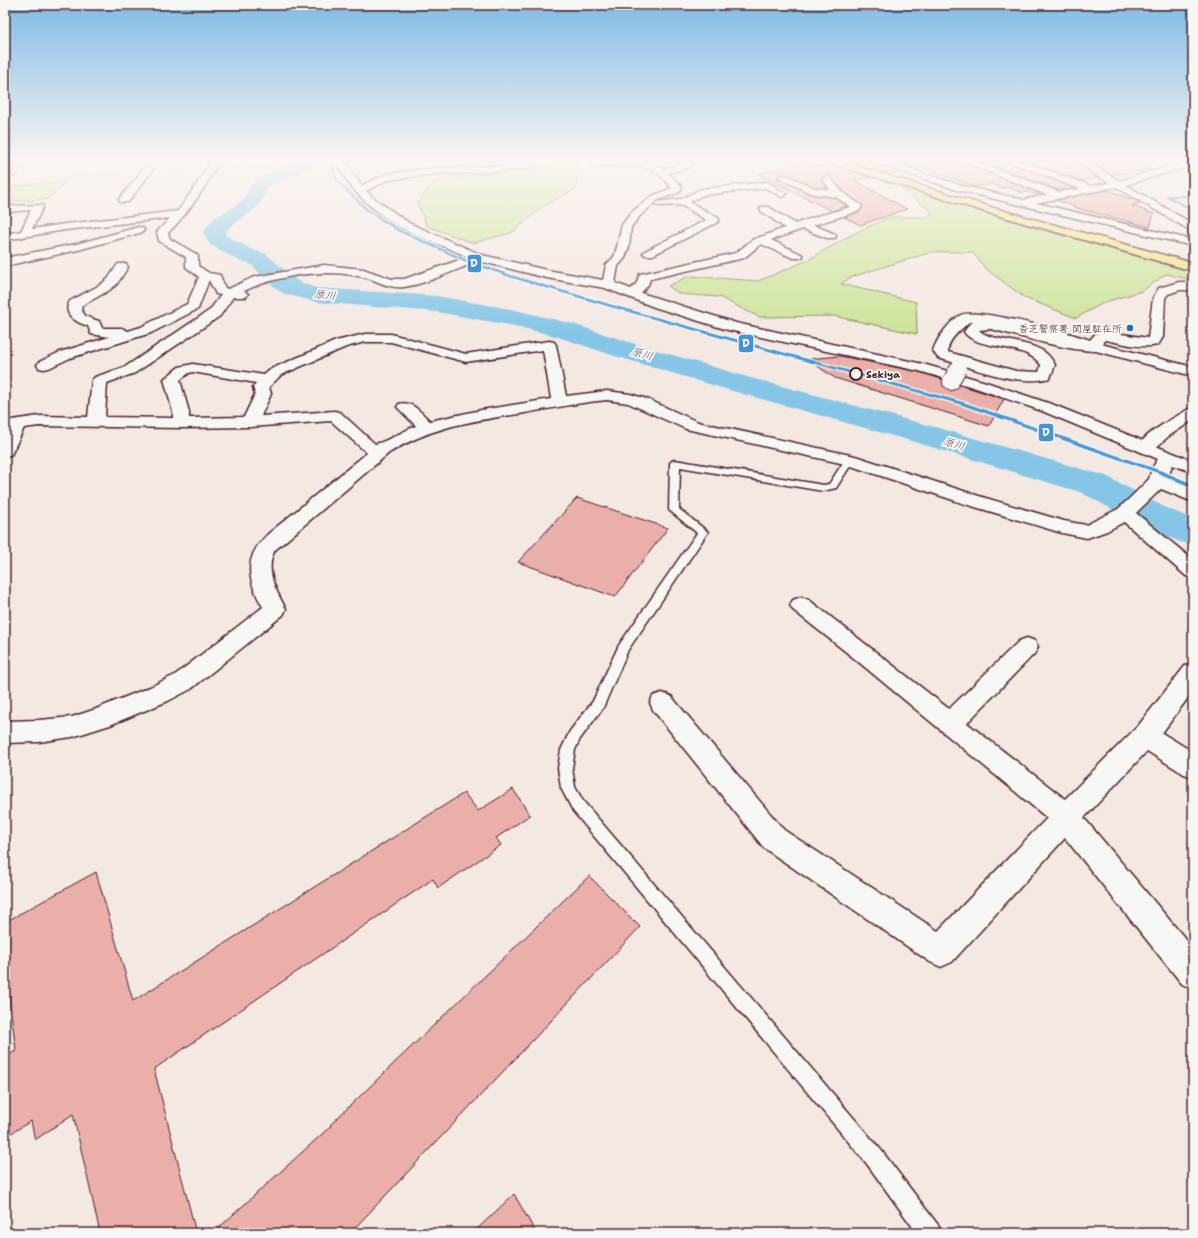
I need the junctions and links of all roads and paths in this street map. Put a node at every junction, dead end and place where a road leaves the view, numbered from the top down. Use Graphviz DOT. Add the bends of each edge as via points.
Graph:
graph roads {
  1 [pos="34,216"];
  2 [pos="166,216"];
  3 [pos="179,216"];
  4 [pos="392,216"];
  5 [pos="634,216"];
  6 [pos="707,216"];
  7 [pos="779,216"];
  8 [pos="830,216"];
  9 [pos="1010,216"];
  10 [pos="1038,216"];
  11 [pos="1079,216"];
  12 [pos="1171,216"];
  13 [pos="826,217"];
  14 [pos="172,223"];
  15 [pos="798,227"];
  16 [pos="1193,229"];
  17 [pos="25,233"];
  18 [pos="831,236"];
  19 [pos="5,237"];
  20 [pos="761,240"];
  21 [pos="1193,243"];
  22 [pos="649,253"];
  23 [pos="797,256"];
  24 [pos="478,257"];
  25 [pos="1193,259"];
  26 [pos="5,262"];
  27 [pos="122,267"];
  28 [pos="1193,267"];
  29 [pos="205,276"];
  30 [pos="608,285"];
  31 [pos="1193,286"];
  32 [pos="229,293"];
  33 [pos="633,294"];
  34 [pos="258,295"];
  35 [pos="146,330"];
  36 [pos="1097,347"];
  37 [pos="44,365"];
  38 [pos="1193,372"];
  39 [pos="267,380"];
  40 [pos="559,402"];
  41 [pos="405,407"];
  42 [pos="1193,413"];
  43 [pos="96,422"];
  44 [pos="250,422"];
  45 [pos="180,423"];
  46 [pos="12,425"];
  47 [pos="427,427"];
  48 [pos="1146,447"];
  49 [pos="383,449"];
  50 [pos="5,451"];
  51 [pos="1168,456"];
  52 [pos="849,460"];
  53 [pos="1193,466"];
  54 [pos="1158,481"];
  55 [pos="1193,496"];
  56 [pos="1132,507"];
  57 [pos="1193,571"];
  58 [pos="801,605"];
  59 [pos="1027,647"];
  60 [pos="1193,673"];
  61 [pos="662,703"];
  62 [pos="951,723"];
  63 [pos="5,732"];
  64 [pos="1145,736"];
  65 [pos="1193,766"];
  66 [pos="1066,817"];
  67 [pos="1193,973"];
  68 [pos="930,1233"];
  1 -- 17 [label="street"];
  2 -- 17 [label="street"];
  3 -- 14 [label="street"];
  4 -- 24 [label="street" via="405,225"];
  5 -- 30 [label="street" via="626,227 619,258 612,265"];
  6 -- 22 [label="street" via="714,220"];
  7 -- 15 [label="street"];
  8 -- 13 [label="street"];
  9 -- 28 [label="highway"];
  10 -- 25 [label="highway"];
  11 -- 21 [label="street"];
  12 -- 16 [label="street"];
  13 -- 15 [label="street"];
  14 -- 26 [label="street"];
  14 -- 29 [label="street" via="162,232 165,241 192,256 192,267"];
  15 -- 18 [label="street"];
  15 -- 20 [label="street"];
  17 -- 19 [label="street"];
  20 -- 23 [label="street"];
  20 -- 33 [label="street" via="740,256 644,277 642,285"];
  24 -- 30 [label="street" via="546,274"];
  24 -- 32 [label="street" via="404,283 390,283 363,273 324,269 254,281"];
  27 -- 35 [label="street" via="113,281 75,304 75,313 80,319 94,324 96,331 112,333"];
  29 -- 32 [label="street" via="216,278 220,291"];
  29 -- 35 [label="street" via="193,306"];
  30 -- 33 [label="street"];
  31 -- 36 [label="street" via="1179,286 1163,291 1159,298 1156,337 1153,342 1144,343 1102,336 1096,341"];
  32 -- 34 [label="street"];
  32 -- 43 [label="street" via="215,313 184,334 130,370 100,380"];
  33 -- 48 [label="street" via="733,327 923,368 981,385 1048,408"];
  35 -- 37 [label="street" via="65,355"];
  36 -- 36 [label="street" via="1077,345 991,325 975,326 971,332 979,337 1029,349 1045,358 1048,365 1045,375 1033,377 1014,375 944,355 940,351 948,336 965,318 984,318 1074,339"];
  36 -- 38 [label="street"];
  39 -- 40 [label="street" via="276,372 334,347 365,338 391,338 466,358 549,345"];
  39 -- 44 [label="street" via="261,387 263,394"];
  39 -- 45 [label="street" via="193,368 184,370 172,379 181,412"];
  40 -- 47 [label="street" via="461,418"];
  40 -- 52 [label="street" via="617,396 640,402 682,422 704,429"];
  41 -- 47 [label="street"];
  42 -- 48 [label="street" via="1163,432"];
  43 -- 45 [label="street"];
  43 -- 46 [label="street" via="39,421"];
  44 -- 45 [label="street"];
  44 -- 49 [label="street" via="335,416 371,449"];
  46 -- 50 [label="street"];
  47 -- 49 [label="street" via="398,438"];
  48 -- 51 [label="street"];
  49 -- 63 [label="street" via="264,551 260,566 262,582 275,609 183,682 101,718 39,731"];
  51 -- 53 [label="street"];
  51 -- 54 [label="street" via="1161,468"];
  52 -- 56 [label="street" via="972,500 1086,532 1100,527"];
  52 -- 68 [label="lane" via="832,486 823,488 674,463 674,510 703,532 623,648 598,704 575,735 568,750 565,768 568,788 578,806 874,1157"];
  54 -- 55 [label="street"];
  54 -- 56 [label="street"];
  56 -- 57 [label="street"];
  58 -- 62 [label="street"];
  59 -- 62 [label="street"];
  60 -- 64 [label="street"];
  61 -- 66 [label="street" via="774,839 941,951"];
  62 -- 66 [label="street"];
  64 -- 65 [label="street"];
  64 -- 66 [label="street"];
  66 -- 67 [label="street"];
}
